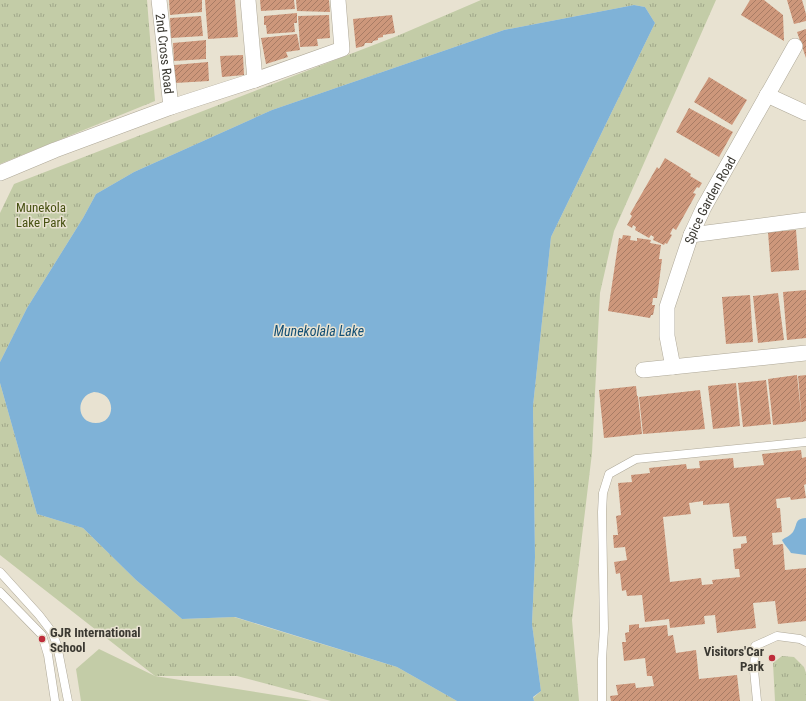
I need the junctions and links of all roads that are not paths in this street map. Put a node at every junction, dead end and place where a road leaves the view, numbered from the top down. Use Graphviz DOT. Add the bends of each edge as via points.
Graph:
graph roads {
  1 [pos="159,0"];
  2 [pos="248,0"];
  3 [pos="338,0"];
  4 [pos="795,46"];
  5 [pos="255,80"];
  6 [pos="767,95"];
  7 [pos="171,107"];
  8 [pos="806,113"];
  9 [pos="0,173"];
  10 [pos="806,220"];
  11 [pos="691,235"];
  12 [pos="806,353"];
  13 [pos="673,367"];
  14 [pos="643,370"];
  15 [pos="806,442"];
  16 [pos="0,572"];
  17 [pos="0,592"];
  18 [pos="806,642"];
  19 [pos="55,701"];
  20 [pos="68,701"];
  21 [pos="602,701"];
  22 [pos="757,701"];
  1 -- 7 [label="street, 2nd Cross Road"];
  2 -- 5 [label="street"];
  3 -- 5 [label="street" via="342,49"];
  4 -- 6 [label="street, Spice Garden Road"];
  5 -- 7 [label="street"];
  6 -- 8 [label="street"];
  6 -- 11 [label="street, Spice Garden Road"];
  7 -- 9 [label="street"];
  10 -- 11 [label="street"];
  11 -- 13 [label="street, Spice Garden Road" via="667,307 667,336"];
  12 -- 13 [label="street"];
  13 -- 14 [label="street"];
  15 -- 21 [label="lane" via="636,459 609,474 602,512"];
  16 -- 20 [label="lane" via="52,632"];
  17 -- 19 [label="lane" via="42,636 48,655"];
  18 -- 22 [label="lane" via="777,636 755,646"];
}
